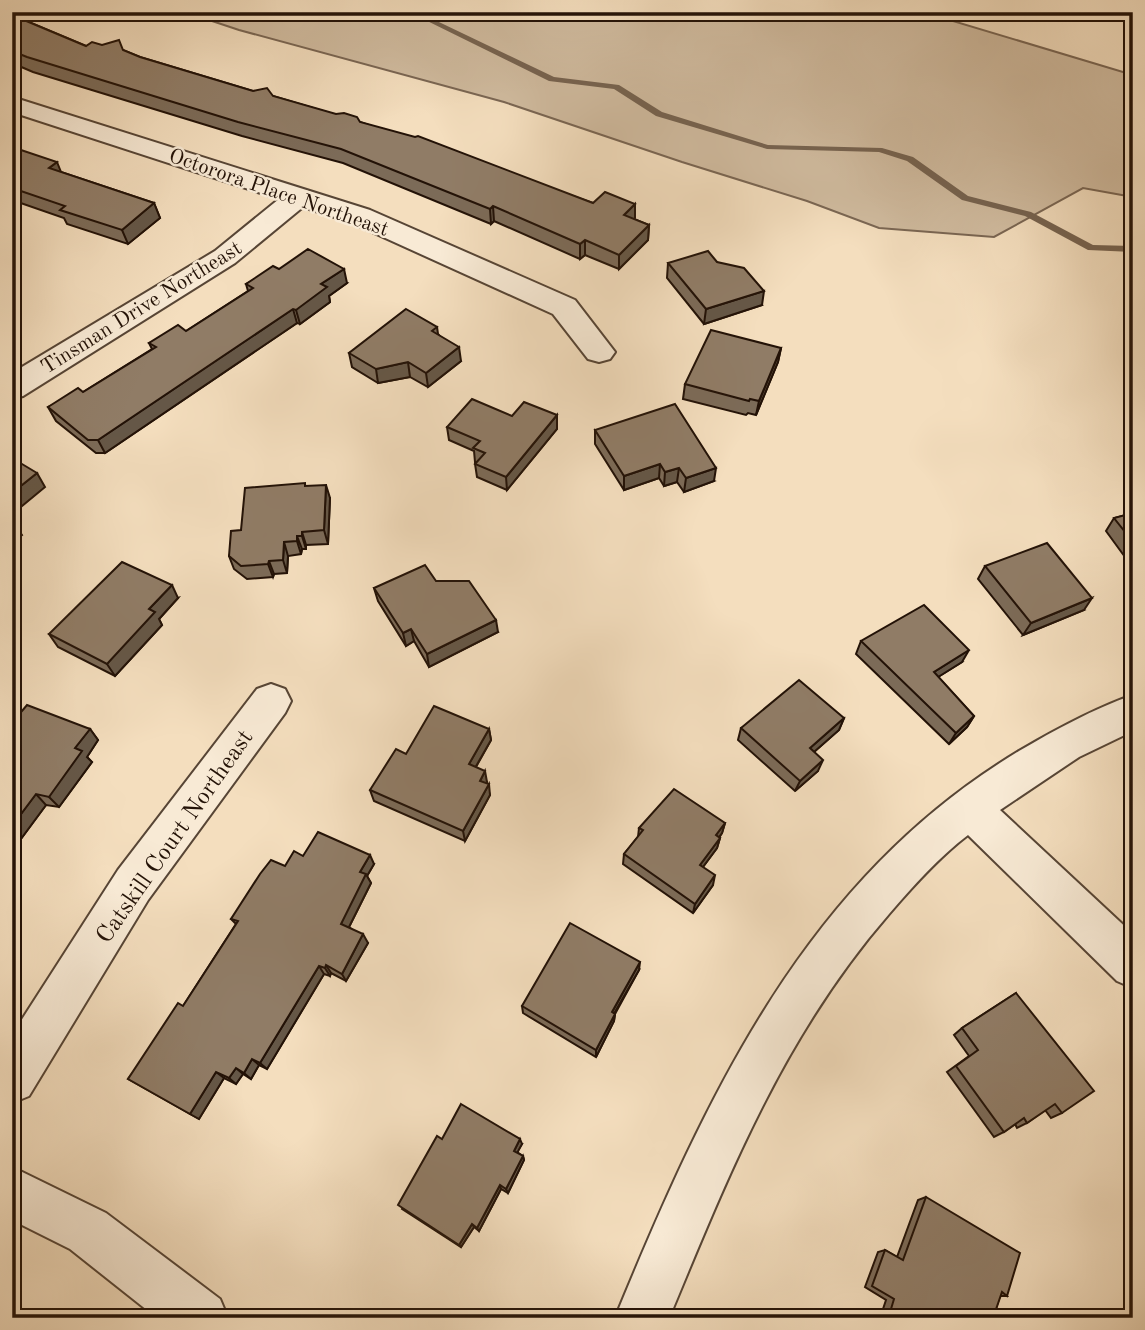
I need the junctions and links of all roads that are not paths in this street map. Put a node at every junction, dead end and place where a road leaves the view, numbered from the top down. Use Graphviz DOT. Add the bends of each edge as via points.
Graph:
graph roads {
  1 [pos="12,104"];
  2 [pos="299,195"];
  3 [pos="599,352"];
  4 [pos="12,388"];
  5 [pos="271,701"];
  6 [pos="1133,712"];
  7 [pos="968,807"];
  8 [pos="1133,965"];
  9 [pos="12,1079"];
  10 [pos="12,1192"];
  11 [pos="201,1318"];
  12 [pos="642,1318"];
  1 -- 2 [label="street, Octorora Place Northeast"];
  2 -- 3 [label="street, Octorora Place Northeast" via="360,216 564,307"];
  2 -- 4 [label="street, Tinsman Drive Northeast" via="225,257"];
  5 -- 9 [label="street, Catskill Court Northeast" via="133,885"];
  6 -- 7 [label="street" via="1026,767"];
  7 -- 8 [label="street"];
  7 -- 12 [label="street" via="900,867 847,928 787,1012 732,1110"];
  10 -- 11 [label="street" via="88,1231"];
}
